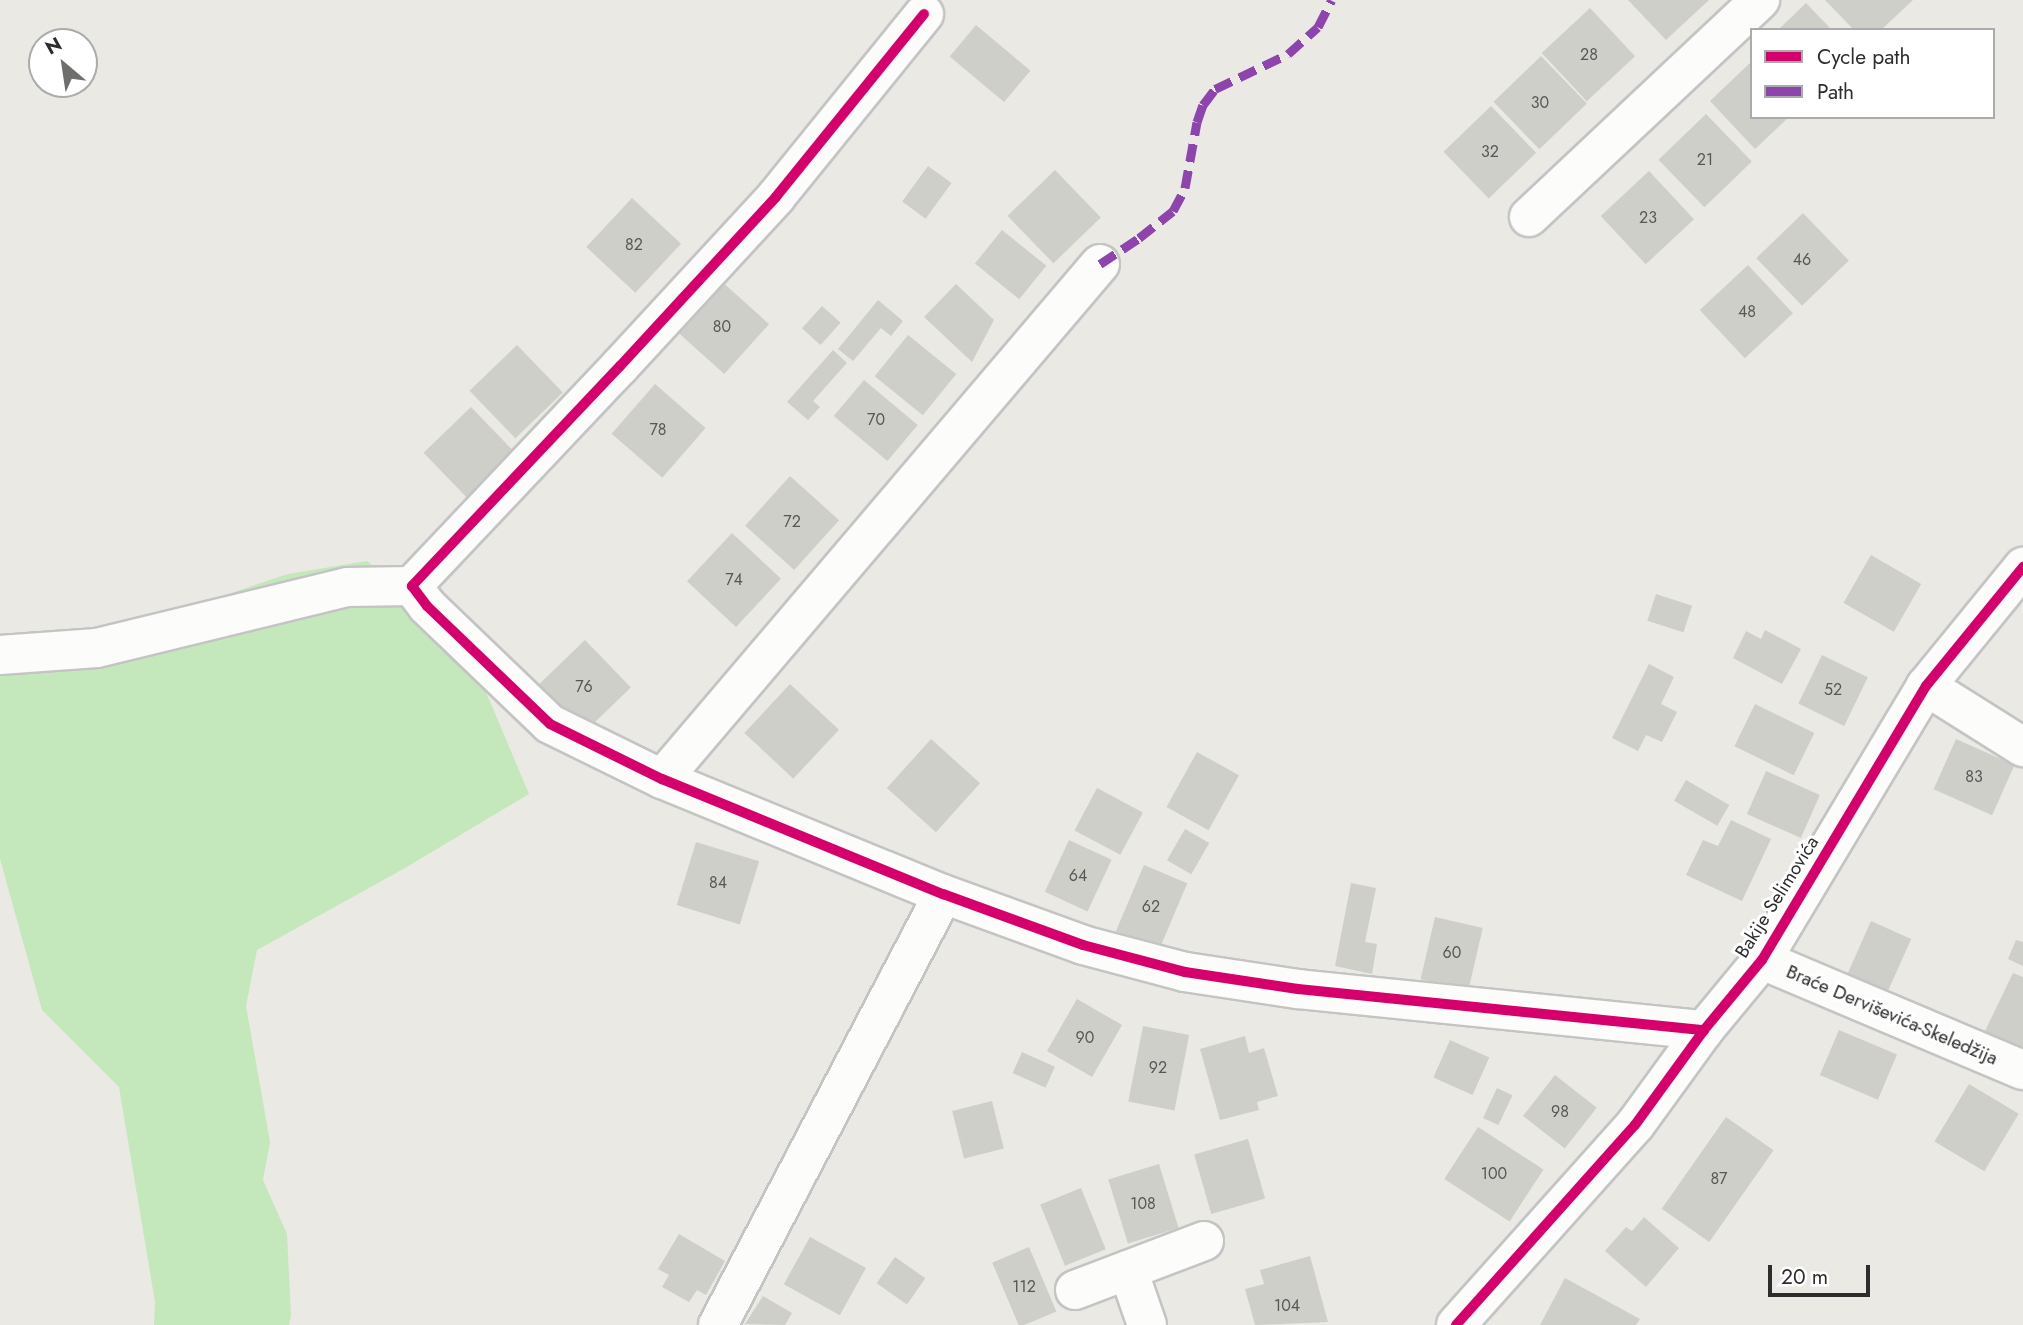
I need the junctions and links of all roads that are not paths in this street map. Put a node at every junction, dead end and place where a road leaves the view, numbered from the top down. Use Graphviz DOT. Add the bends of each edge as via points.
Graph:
graph roads {
  1 [pos="1760,0"];
  2 [pos="924,14"];
  3 [pos="1529,217"];
  4 [pos="1100,264"];
  5 [pos="2023,567"];
  6 [pos="412,586"];
  7 [pos="0,655"];
  8 [pos="1926,686"];
  9 [pos="2023,747"];
  10 [pos="662,779"];
  11 [pos="943,894"];
  12 [pos="1762,960"];
  13 [pos="1704,1030"];
  14 [pos="2023,1070"];
  15 [pos="1204,1241"];
  16 [pos="1128,1270"];
  17 [pos="1074,1290"];
  18 [pos="718,1325"];
  19 [pos="1147,1325"];
  20 [pos="1456,1325"];
  1 -- 3 [label="street"];
  2 -- 6 [label="street" via="776,197"];
  4 -- 10 [label="street"];
  5 -- 8 [label="street, Bakije Selimovića"];
  6 -- 7 [label="street" via="348,587 97,648"];
  6 -- 10 [label="street" via="427,606 550,724"];
  8 -- 9 [label="street"];
  8 -- 12 [label="street, Bakije Selimovića"];
  10 -- 11 [label="street"];
  11 -- 13 [label="street" via="1083,945 1185,972 1298,989"];
  11 -- 18 [label="street"];
  12 -- 13 [label="street, Bakije Selimovića"];
  12 -- 14 [label="street, Braće Derviševića-Skeledžija"];
  13 -- 20 [label="street, Bakije Selimovića" via="1635,1125"];
  15 -- 16 [label="street"];
  16 -- 17 [label="street"];
  16 -- 19 [label="street"];
}
